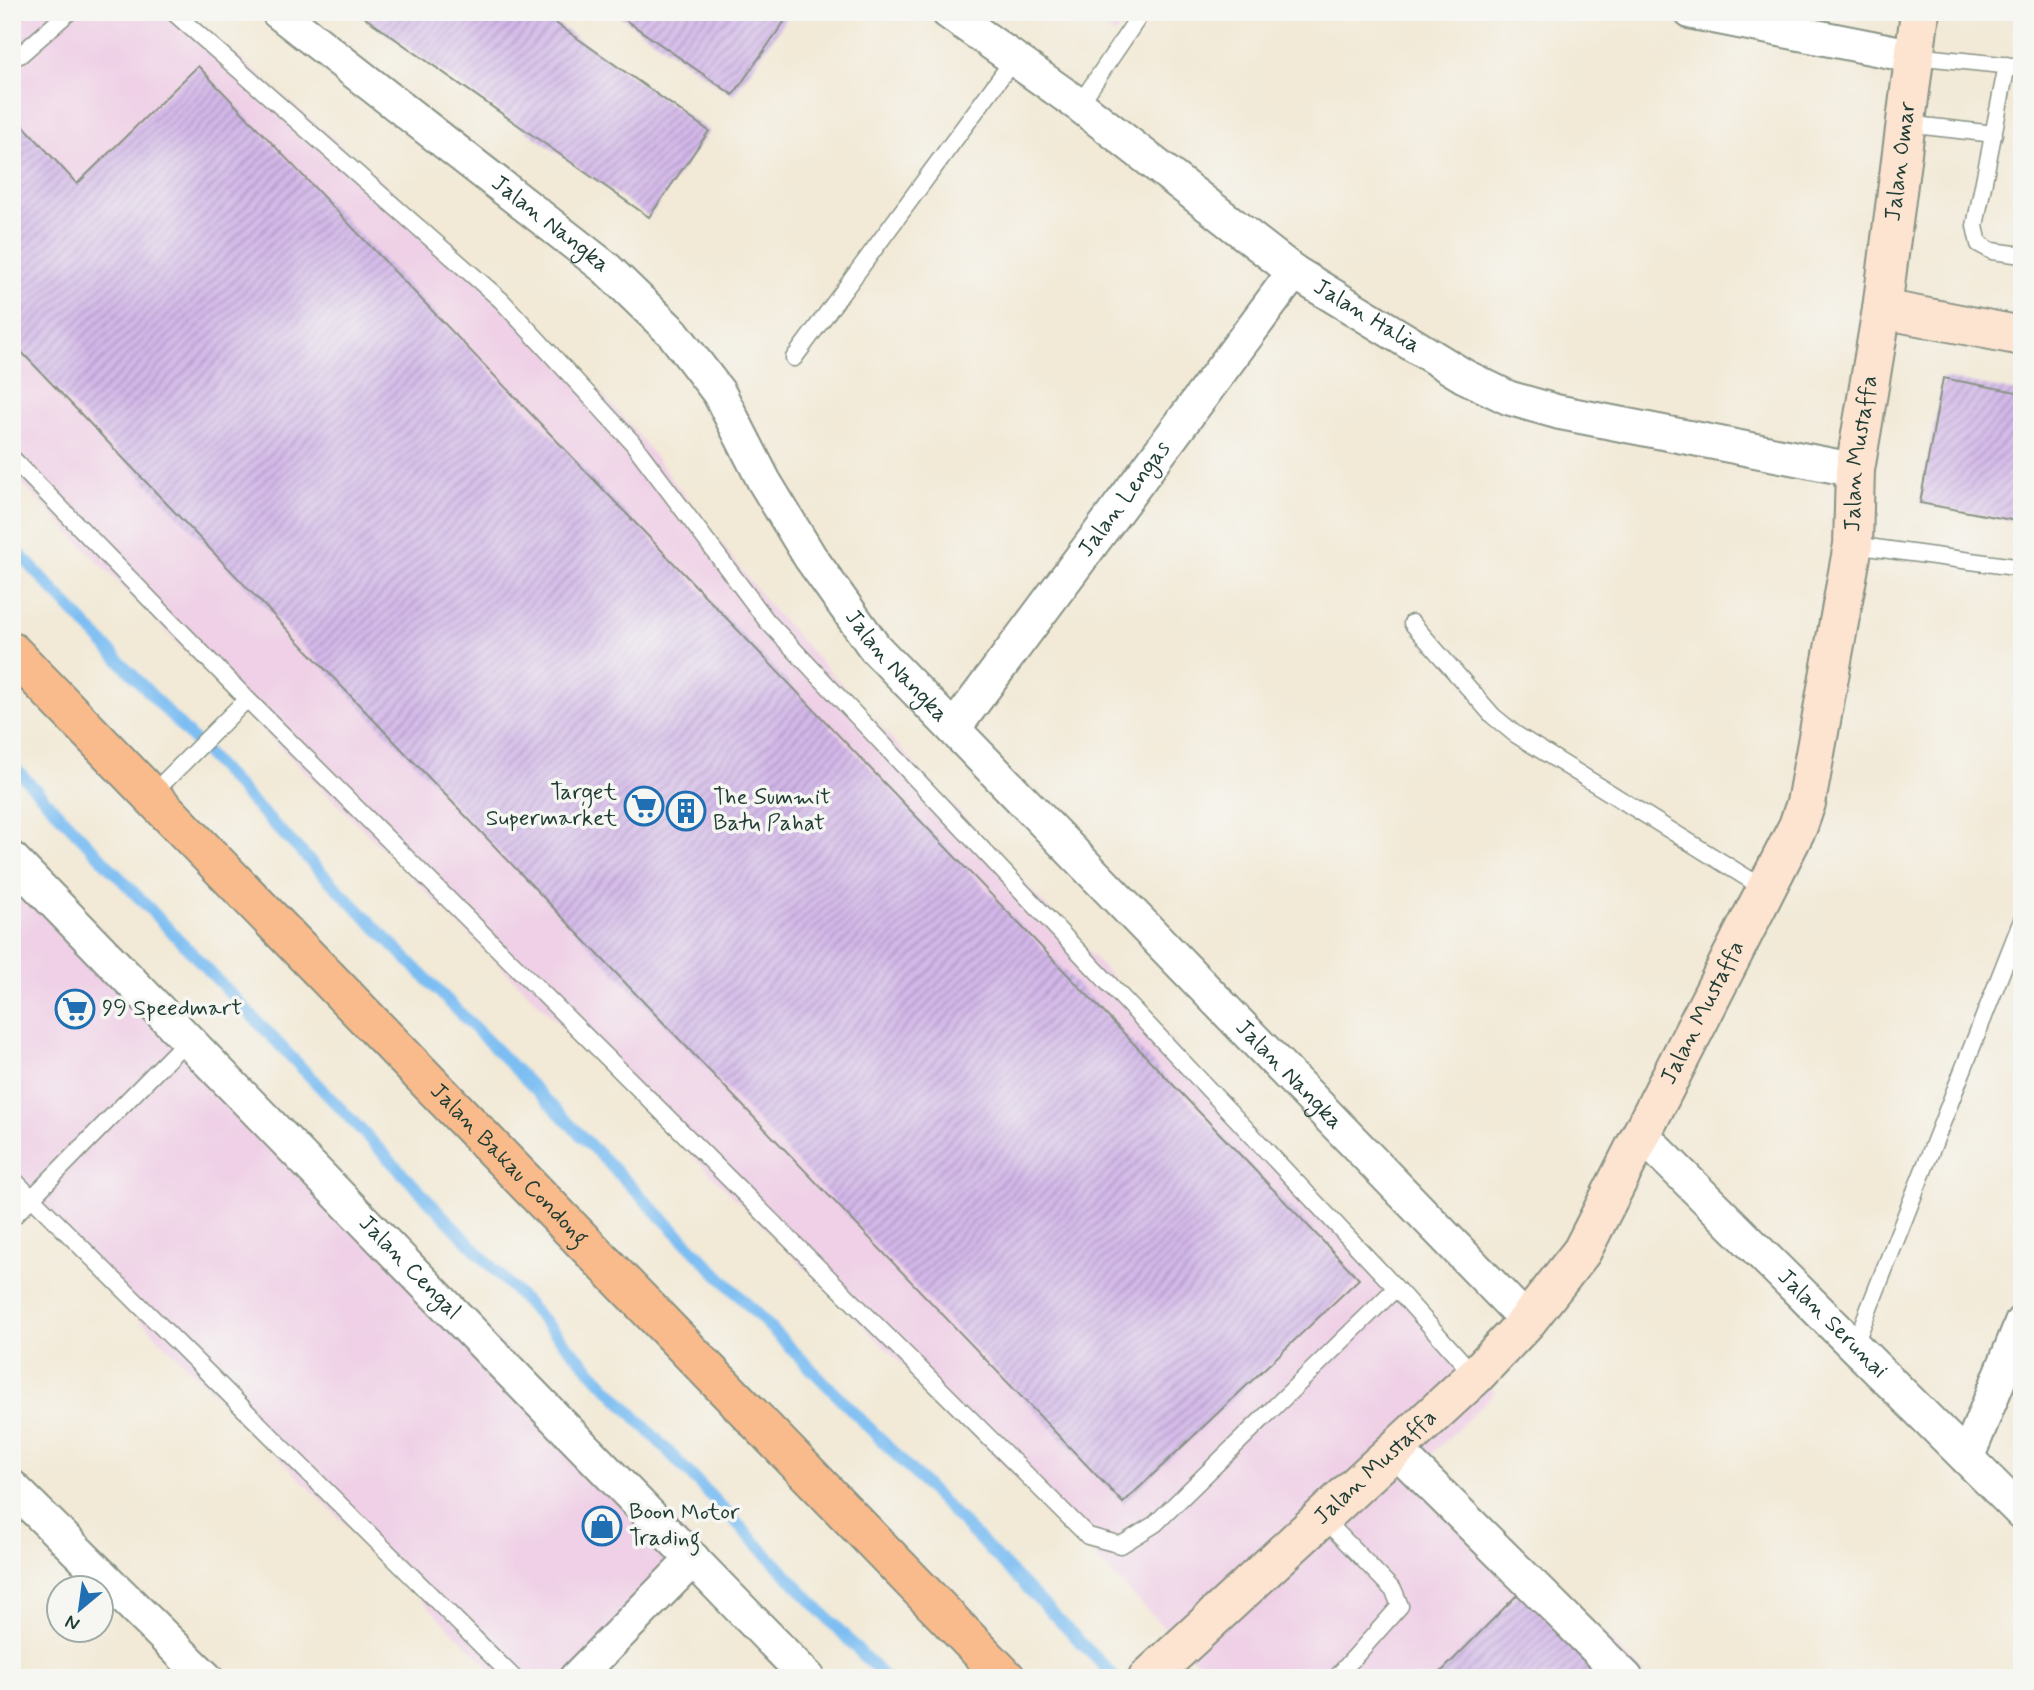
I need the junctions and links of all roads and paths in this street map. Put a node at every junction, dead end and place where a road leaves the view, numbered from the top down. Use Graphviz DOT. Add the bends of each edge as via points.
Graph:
graph roads {
  1 [pos="69,12"];
  2 [pos="173,12"];
  3 [pos="278,12"];
  4 [pos="948,12"];
  5 [pos="1142,12"];
  6 [pos="1691,12"];
  7 [pos="1920,12"];
  8 [pos="1914,56"];
  9 [pos="12,57"];
  10 [pos="1014,59"];
  11 [pos="2014,66"];
  12 [pos="1079,105"];
  13 [pos="1906,124"];
  14 [pos="1994,134"];
  15 [pos="2022,256"];
  16 [pos="1294,272"];
  17 [pos="1882,309"];
  18 [pos="2022,336"];
  19 [pos="794,358"];
  20 [pos="12,458"];
  21 [pos="1855,470"];
  22 [pos="1853,545"];
  23 [pos="2022,568"];
  24 [pos="1412,624"];
  25 [pos="12,652"];
  26 [pos="247,699"];
  27 [pos="955,727"];
  28 [pos="151,795"];
  29 [pos="12,859"];
  30 [pos="1765,889"];
  31 [pos="2022,920"];
  32 [pos="187,1040"];
  33 [pos="1642,1135"];
  34 [pos="12,1178"];
  35 [pos="32,1198"];
  36 [pos="12,1218"];
  37 [pos="1396,1288"];
  38 [pos="1527,1321"];
  39 [pos="2022,1322"];
  40 [pos="1855,1344"];
  41 [pos="1475,1376"];
  42 [pos="1396,1450"];
  43 [pos="1967,1458"];
  44 [pos="12,1487"];
  45 [pos="2022,1513"];
  46 [pos="1322,1517"];
  47 [pos="693,1559"];
  48 [pos="1159,1668"];
  49 [pos="206,1678"];
  50 [pos="514,1678"];
  51 [pos="576,1678"];
  52 [pos="808,1678"];
  53 [pos="1006,1678"];
  54 [pos="1336,1678"];
  55 [pos="1626,1678"];
  1 -- 9 [label="lane"];
  2 -- 37 [label="lane" via="501,300 632,442 767,621"];
  3 -- 27 [label="street, Jalan Nangka" via="606,268 673,333 719,393 810,558 875,648"];
  4 -- 10 [label="street, Jalan Halia"];
  5 -- 12 [label="lane"];
  6 -- 8 [label="street"];
  7 -- 8 [label="street, Jalan Omar"];
  8 -- 11 [label="lane"];
  8 -- 13 [label="street, Jalan Omar"];
  10 -- 12 [label="street, Jalan Halia"];
  10 -- 19 [label="lane"];
  11 -- 14 [label="lane"];
  12 -- 16 [label="street, Jalan Halia"];
  13 -- 14 [label="lane"];
  13 -- 17 [label="street, Jalan Omar"];
  14 -- 15 [label="lane" via="1975,226 1979,244"];
  16 -- 21 [label="street, Jalan Halia" via="1464,376 1509,398 1558,412"];
  16 -- 27 [label="street, Jalan Lengas"];
  17 -- 18 [label="street"];
  17 -- 21 [label="street, Jalan Mustaffa"];
  20 -- 26 [label="lane"];
  21 -- 22 [label="street, Jalan Mustaffa"];
  22 -- 23 [label="lane"];
  22 -- 30 [label="street, Jalan Mustaffa" via="1806,803"];
  24 -- 30 [label="lane" via="1493,716 1515,734"];
  25 -- 28 [label="main road, Jalan Bakau Condong"];
  26 -- 28 [label="lane"];
  26 -- 37 [label="lane" via="1088,1536 1121,1545 1155,1524"];
  27 -- 38 [label="street, Jalan Nangka"];
  28 -- 53 [label="main road, Jalan Bakau Condong"];
  29 -- 32 [label="street, Jalan Cengal"];
  30 -- 33 [label="street, Jalan Mustaffa"];
  31 -- 40 [label="lane"];
  32 -- 35 [label="lane"];
  32 -- 47 [label="street, Jalan Cengal"];
  33 -- 38 [label="street, Jalan Mustaffa" via="1582,1251"];
  33 -- 40 [label="street, Jalan Serunai"];
  34 -- 35 [label="lane"];
  35 -- 36 [label="lane"];
  35 -- 50 [label="lane"];
  37 -- 41 [label="lane"];
  38 -- 41 [label="street, Jalan Mustaffa"];
  39 -- 43 [label="street"];
  40 -- 43 [label="street, Jalan Serunai"];
  41 -- 42 [label="street, Jalan Mustaffa"];
  42 -- 46 [label="street, Jalan Mustaffa"];
  42 -- 55 [label="street"];
  43 -- 45 [label="street, Jalan Serunai"];
  44 -- 49 [label="street"];
  46 -- 48 [label="street, Jalan Mustaffa"];
  46 -- 54 [label="lane" via="1394,1591 1400,1606"];
  47 -- 51 [label="street"];
  47 -- 52 [label="street, Jalan Cengal"];
}
